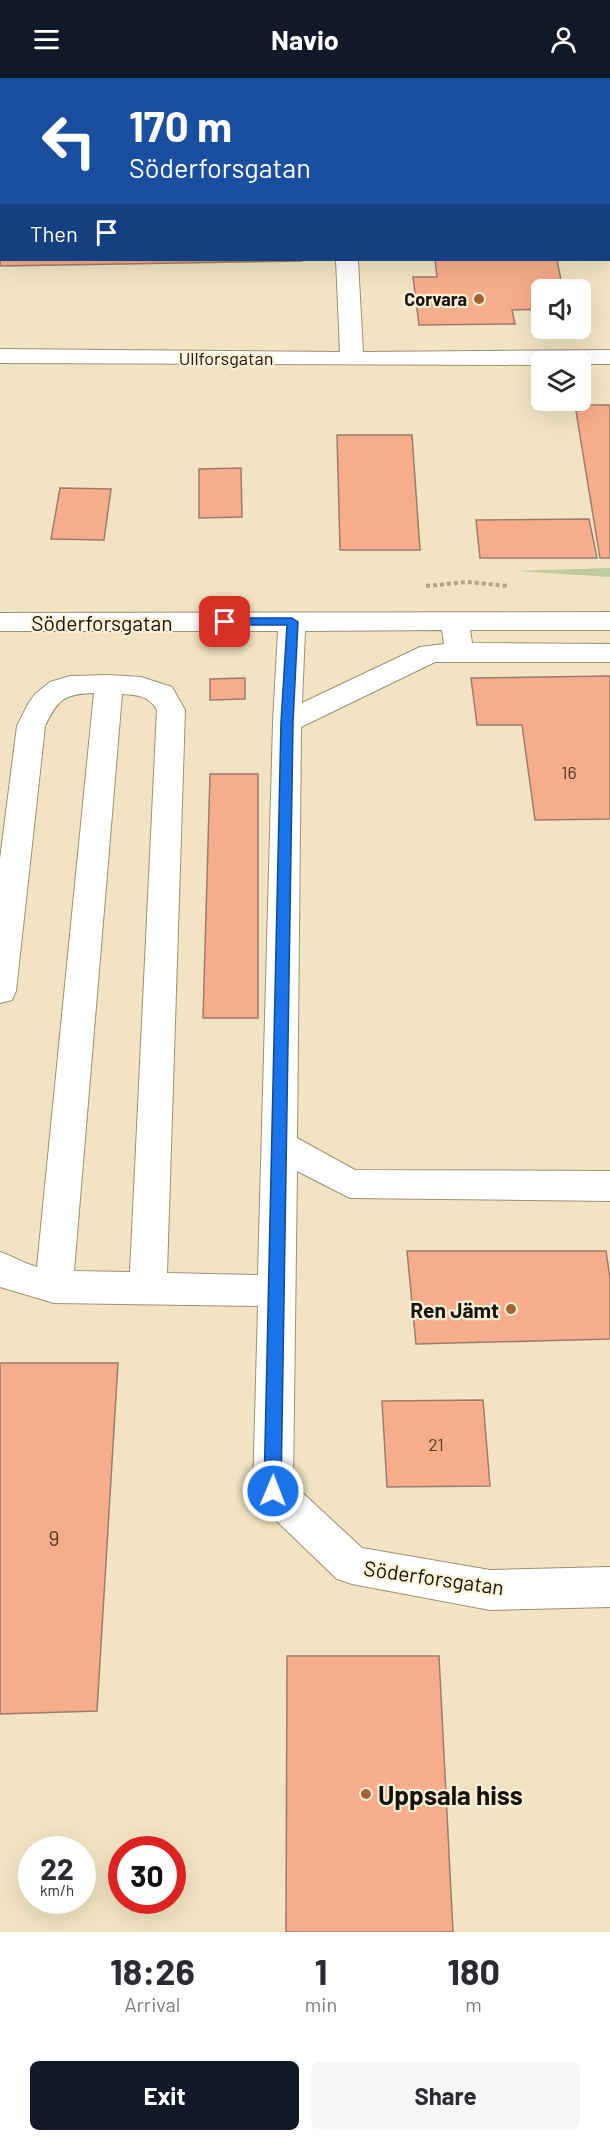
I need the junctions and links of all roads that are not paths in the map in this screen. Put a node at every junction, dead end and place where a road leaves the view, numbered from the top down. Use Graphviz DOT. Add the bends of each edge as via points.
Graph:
graph roads {
  1 [pos="347,261"];
  2 [pos="0,356"];
  3 [pos="610,357"];
  4 [pos="352,359"];
  5 [pos="454,621"];
  6 [pos="610,621"];
  7 [pos="0,622"];
  8 [pos="292,622"];
  9 [pos="460,652"];
  10 [pos="610,653"];
  11 [pos="109,684"];
  12 [pos="287,722"];
  13 [pos="0,992"];
  14 [pos="280,1145"];
  15 [pos="610,1186"];
  16 [pos="0,1268"];
  17 [pos="54,1287"];
  18 [pos="148,1288"];
  19 [pos="277,1291"];
  20 [pos="610,1587"];
  1 -- 4 [label="street"];
  2 -- 4 [label="street, Ullforsgatan"];
  3 -- 4 [label="street, Ullforsgatan"];
  5 -- 6 [label="street"];
  5 -- 8 [label="street"];
  5 -- 9 [label="street"];
  7 -- 8 [label="street, Söderforsgatan"];
  8 -- 12 [label="street, Söderforsgatan"];
  9 -- 10 [label="street"];
  9 -- 12 [label="street" via="430,653"];
  11 -- 13 [label="street" via="53,690 40,703 31,726"];
  11 -- 17 [label="street"];
  11 -- 18 [label="street" via="141,686 162,694 171,710"];
  12 -- 14 [label="street, Söderforsgatan"];
  14 -- 15 [label="street" via="350,1184"];
  14 -- 19 [label="street, Söderforsgatan"];
  16 -- 17 [label="street"];
  17 -- 18 [label="street"];
  18 -- 19 [label="street"];
  19 -- 20 [label="street, Söderforsgatan" via="273,1491 352,1565 490,1590"];
}
